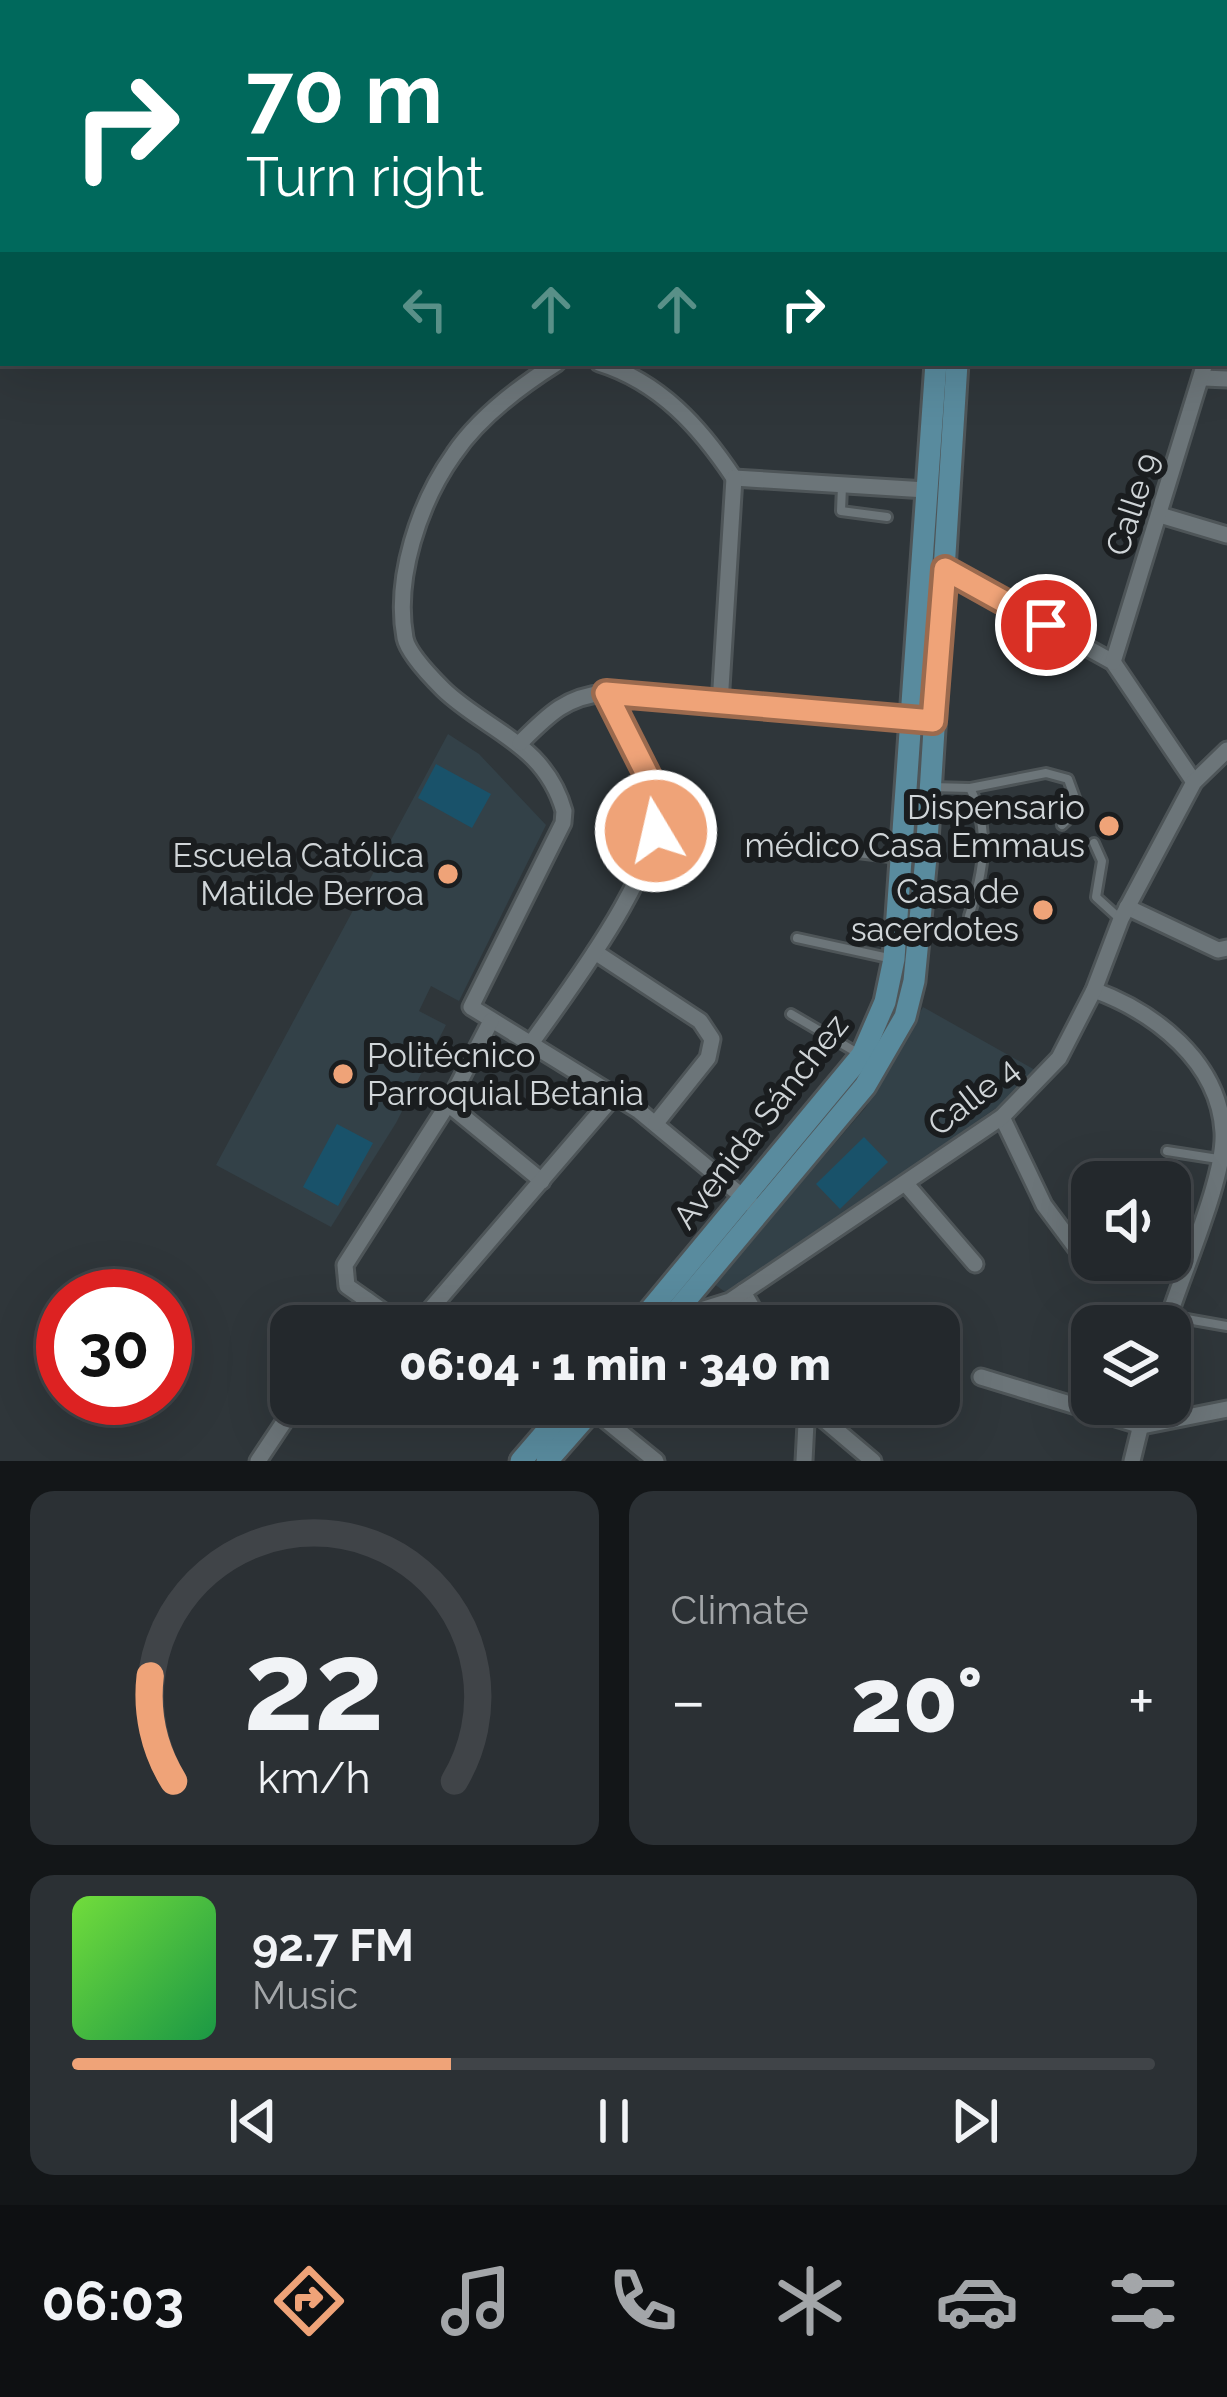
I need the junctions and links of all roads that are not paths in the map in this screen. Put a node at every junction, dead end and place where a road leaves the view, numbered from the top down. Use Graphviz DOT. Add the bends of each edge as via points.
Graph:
graph roads {
  1 [pos="553,366"];
  2 [pos="609,366"];
  3 [pos="936,366"];
  4 [pos="957,366"];
  5 [pos="1204,371"];
  6 [pos="1227,379"];
  7 [pos="734,478"];
  8 [pos="842,485"];
  9 [pos="926,490"];
  10 [pos="1160,515"];
  11 [pos="887,517"];
  12 [pos="1227,535"];
  13 [pos="945,569"];
  14 [pos="1114,662"];
  15 [pos="606,693"];
  16 [pos="720,704"];
  17 [pos="922,720"];
  18 [pos="520,743"];
  19 [pos="1227,749"];
  20 [pos="1194,782"];
  21 [pos="929,787"];
  22 [pos="970,788"];
  23 [pos="1062,825"];
  24 [pos="769,842"];
  25 [pos="1094,843"];
  26 [pos="926,857"];
  27 [pos="902,858"];
  28 [pos="1124,913"];
  29 [pos="969,916"];
  30 [pos="797,938"];
  31 [pos="1227,948"];
  32 [pos="595,952"];
  33 [pos="894,959"];
  34 [pos="1094,990"];
  35 [pos="791,1014"];
  36 [pos="491,1021"];
  37 [pos="532,1042"];
  38 [pos="862,1055"];
  39 [pos="614,1096"];
  40 [pos="448,1104"];
  41 [pos="1002,1117"];
  42 [pos="656,1124"];
  43 [pos="1225,1129"];
  44 [pos="1167,1151"];
  45 [pos="1218,1159"];
  46 [pos="542,1180"];
  47 [pos="906,1184"];
  48 [pos="1211,1185"];
  49 [pos="1227,1199"];
  50 [pos="753,1205"];
  51 [pos="1071,1241"];
  52 [pos="976,1264"];
  53 [pos="743,1292"];
  54 [pos="368,1300"];
  55 [pos="365,1305"];
  56 [pos="375,1305"];
  57 [pos="434,1305"];
  58 [pos="668,1305"];
  59 [pos="712,1305"];
  60 [pos="751,1305"];
  61 [pos="1172,1305"];
  62 [pos="1191,1323"];
  63 [pos="1227,1326"];
  64 [pos="981,1377"];
  65 [pos="1227,1409"];
  66 [pos="282,1425"];
  67 [pos="564,1425"];
  68 [pos="573,1425"];
  69 [pos="610,1425"];
  70 [pos="807,1425"];
  71 [pos="831,1425"];
  72 [pos="1142,1426"];
  73 [pos="258,1461"];
  74 [pos="521,1461"];
  75 [pos="548,1461"];
  76 [pos="656,1461"];
  77 [pos="804,1461"];
  78 [pos="873,1461"];
  79 [pos="1132,1461"];
  1 -- 18 [label="street" via="453,454 405,572 405,642 445,691"];
  2 -- 7 [label="street" via="672,403"];
  3 -- 9 [label="street, Avenida Sánchez"];
  4 -- 13 [label="street, Avenida Sánchez"];
  5 -- 6 [label="street"];
  5 -- 10 [label="street, Calle 9"];
  7 -- 8 [label="street"];
  7 -- 16 [label="street"];
  8 -- 9 [label="street"];
  8 -- 11 [label="lane" via="841,511"];
  9 -- 17 [label="street, Avenida Sánchez"];
  10 -- 12 [label="street"];
  10 -- 14 [label="street, Calle 9"];
  13 -- 14 [label="street"];
  13 -- 17 [label="street, Avenida Sánchez"];
  14 -- 20 [label="street"];
  15 -- 16 [label="street"];
  15 -- 18 [label="street" via="559,705"];
  15 -- 32 [label="street" via="658,796 656,831"];
  16 -- 17 [label="street"];
  17 -- 21 [label="street, Avenida Sánchez"];
  17 -- 27 [label="street, Avenida Sánchez"];
  18 -- 36 [label="street" via="561,800 563,823 472,999"];
  19 -- 20 [label="street, Calle 4"];
  20 -- 28 [label="street, Calle 4"];
  21 -- 22 [label="lane"];
  21 -- 26 [label="street, Avenida Sánchez"];
  22 -- 23 [label="lane" via="1046,773 1068,779 1078,809"];
  22 -- 29 [label="lane" via="985,817 982,880"];
  24 -- 27 [label="lane"];
  25 -- 28 [label="lane" via="1102,861 1096,897"];
  26 -- 27 [label="street"];
  26 -- 50 [label="street, Avenida Sánchez" via="914,981 895,1042 865,1086"];
  27 -- 33 [label="street, Avenida Sánchez"];
  28 -- 31 [label="street"];
  28 -- 34 [label="street, Calle 4"];
  30 -- 33 [label="lane"];
  32 -- 37 [label="street"];
  32 -- 42 [label="street" via="700,1021 712,1039 708,1058"];
  33 -- 38 [label="street, Avenida Sánchez"];
  34 -- 41 [label="street, Calle 4" via="1059,1058"];
  34 -- 43 [label="street" via="1137,1006 1179,1041"];
  35 -- 38 [label="lane"];
  36 -- 37 [label="street"];
  36 -- 40 [label="street"];
  37 -- 39 [label="street"];
  38 -- 50 [label="street, Avenida Sánchez"];
  39 -- 42 [label="street"];
  39 -- 46 [label="street"];
  40 -- 46 [label="street"];
  40 -- 54 [label="street" via="345,1264 347,1286"];
  41 -- 47 [label="street, Calle 4"];
  41 -- 51 [label="street"];
  42 -- 50 [label="street"];
  43 -- 45 [label="street"];
  44 -- 45 [label="lane"];
  45 -- 48 [label="street"];
  46 -- 57 [label="street"];
  47 -- 52 [label="street"];
  47 -- 53 [label="street, Calle 4"];
  48 -- 49 [label="street"];
  48 -- 61 [label="street"];
  50 -- 58 [label="street, Avenida Sánchez"];
  53 -- 59 [label="street, Calle 4"];
  53 -- 60 [label="street"];
  54 -- 55 [label="street"];
  54 -- 56 [label="street"];
  62 -- 63 [label="lane"];
  64 -- 72 [label="street"];
  65 -- 72 [label="street"];
  66 -- 73 [label="street"];
  67 -- 74 [label="street"];
  68 -- 75 [label="street"];
  69 -- 76 [label="street"];
  70 -- 77 [label="street"];
  71 -- 78 [label="street"];
  72 -- 79 [label="street"];
}
